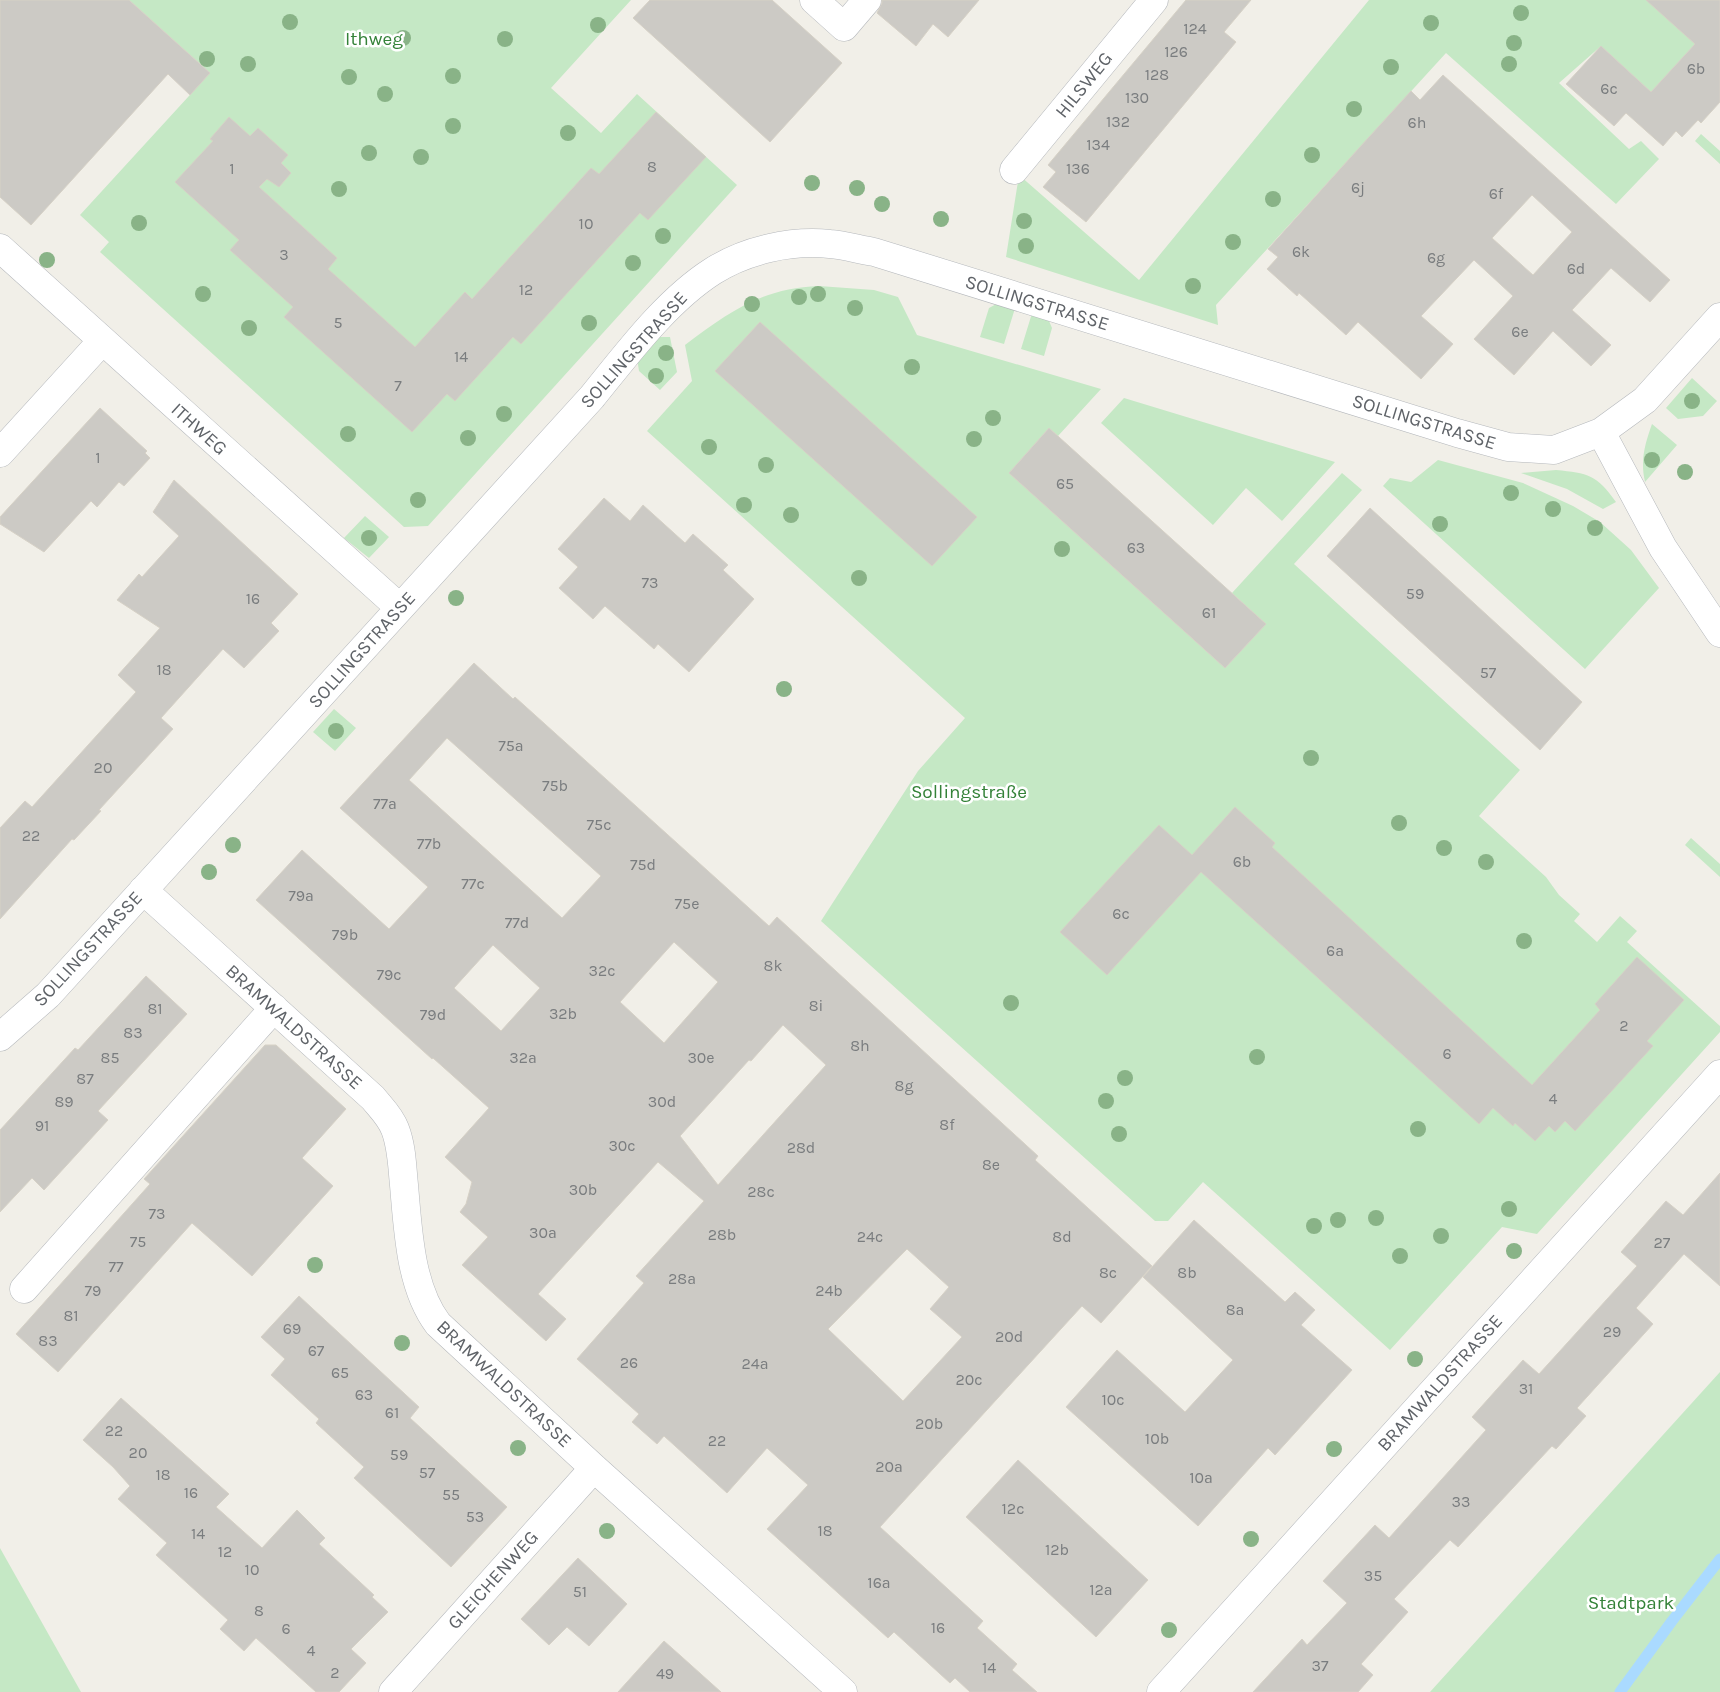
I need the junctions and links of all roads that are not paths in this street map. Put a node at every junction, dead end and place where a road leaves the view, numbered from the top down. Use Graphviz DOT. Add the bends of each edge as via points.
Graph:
graph roads {
  1 [pos="814,0"];
  2 [pos="867,0"];
  3 [pos="1154,0"];
  4 [pos="1014,170"];
  5 [pos="0,248"];
  6 [pos="1720,318"];
  7 [pos="102,341"];
  8 [pos="1601,432"];
  9 [pos="0,453"];
  10 [pos="400,608"];
  11 [pos="1720,633"];
  12 [pos="143,890"];
  13 [pos="274,1008"];
  14 [pos="0,1037"];
  15 [pos="1720,1074"];
  16 [pos="24,1289"];
  17 [pos="594,1468"];
  18 [pos="393,1692"];
  19 [pos="843,1692"];
  20 [pos="1160,1692"];
  1 -- 2 [label="street" via="844,27"];
  3 -- 4 [label="street, HILSWEG"];
  5 -- 7 [label="street, ITHWEG"];
  6 -- 8 [label="street, SOLLINGSTRASSE" via="1645,400"];
  7 -- 9 [label="street"];
  7 -- 10 [label="street, ITHWEG"];
  8 -- 10 [label="street, SOLLINGSTRASSE" via="1554,450 1508,447 874,252 830,244 793,244 763,250 713,271 672,305"];
  8 -- 11 [label="street" via="1663,548"];
  10 -- 12 [label="street, SOLLINGSTRASSE"];
  12 -- 13 [label="street, BRAMWALDSTRASSE"];
  12 -- 14 [label="street, SOLLINGSTRASSE" via="48,995"];
  13 -- 16 [label="street"];
  13 -- 17 [label="street, BRAMWALDSTRASSE" via="373,1098 388,1116 401,1148 411,1247 420,1290 430,1313"];
  15 -- 20 [label="street, BRAMWALDSTRASSE"];
  17 -- 18 [label="street, GLEICHENWEG"];
  17 -- 19 [label="street, BRAMWALDSTRASSE"];
}
